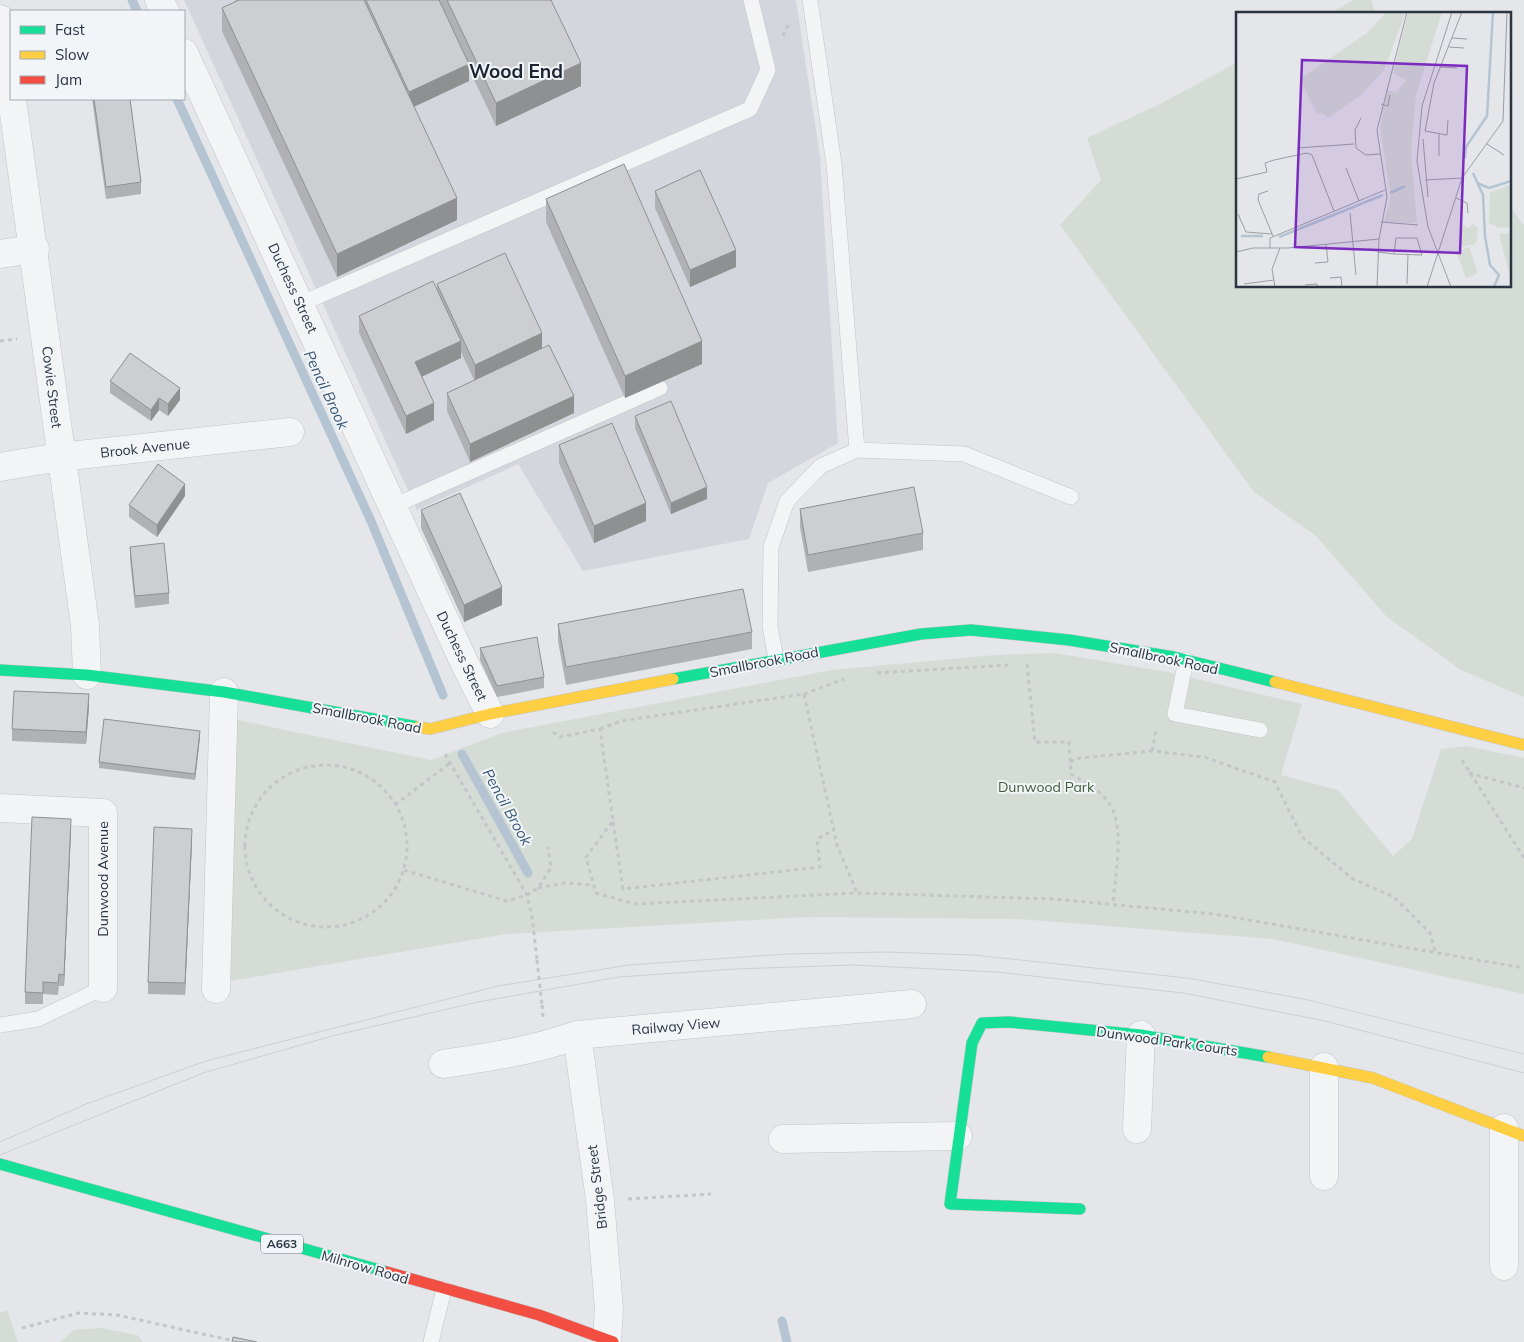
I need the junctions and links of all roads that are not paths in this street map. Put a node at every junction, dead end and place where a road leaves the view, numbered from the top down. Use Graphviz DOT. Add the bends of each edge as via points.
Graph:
graph roads {
  1 [pos="751,0"];
  2 [pos="810,0"];
  3 [pos="0,18"];
  4 [pos="185,54"];
  5 [pos="10,87"];
  6 [pos="12,100"];
  7 [pos="35,250"];
  8 [pos="0,254"];
  9 [pos="300,304"];
  10 [pos="660,388"];
  11 [pos="290,432"];
  12 [pos="857,450"];
  13 [pos="60,458"];
  14 [pos="0,467"];
  15 [pos="1071,497"];
  16 [pos="393,506"];
  17 [pos="776,659"];
  18 [pos="1186,660"];
  19 [pos="0,670"];
  20 [pos="87,675"];
  21 [pos="224,692"];
  22 [pos="490,714"];
  23 [pos="1260,730"];
  24 [pos="1524,745"];
  25 [pos="0,808"];
  26 [pos="103,988"];
  27 [pos="216,989"];
  28 [pos="912,1004"];
  29 [pos="0,1025"];
  30 [pos="577,1035"];
  31 [pos="1141,1035"];
  32 [pos="443,1064"];
  33 [pos="1324,1067"];
  34 [pos="1137,1129"];
  35 [pos="1514,1132"];
  36 [pos="958,1136"];
  37 [pos="783,1139"];
  38 [pos="0,1164"];
  39 [pos="1324,1176"];
  40 [pos="1080,1209"];
  41 [pos="1504,1266"];
  42 [pos="444,1289"];
  43 [pos="610,1341"];
  44 [pos="431,1342"];
  1 -- 9 [label="lane" via="768,70 750,109"];
  2 -- 12 [label="lane" via="834,164"];
  3 -- 5 [label="street"];
  4 -- 9 [label="street, Duchess Street"];
  6 -- 7 [label="street, Cowie Street"];
  7 -- 8 [label="street"];
  7 -- 13 [label="street, Cowie Street"];
  9 -- 16 [label="street, Duchess Street"];
  10 -- 16 [label="lane"];
  11 -- 13 [label="street, Brook Avenue"];
  12 -- 15 [label="lane" via="964,454"];
  12 -- 17 [label="lane" via="821,466 787,501 771,547 770,626"];
  13 -- 14 [label="street, Brook Avenue"];
  13 -- 20 [label="street, Cowie Street" via="85,625"];
  16 -- 22 [label="street, Duchess Street"];
  17 -- 18 [label="street, Smallbrook Road" via="921,634 971,630 1069,640"];
  17 -- 22 [label="street, Smallbrook Road"];
  18 -- 23 [label="lane" via="1175,714"];
  18 -- 24 [label="street, Smallbrook Road"];
  19 -- 20 [label="street, Smallbrook Road"];
  20 -- 21 [label="street, Smallbrook Road"];
  21 -- 22 [label="street, Smallbrook Road" via="430,730"];
  21 -- 27 [label="street"];
  25 -- 26 [label="street, Dunwood Avenue" via="103,813"];
  26 -- 29 [label="lane" via="38,1018"];
  28 -- 30 [label="street, Railway View"];
  30 -- 32 [label="street, Railway View" via="519,1053"];
  30 -- 43 [label="street, Bridge Street" via="600,1200"];
  31 -- 33 [label="street, Dunwood Park Courts"];
  31 -- 34 [label="street"];
  31 -- 36 [label="street, Dunwood Park Courts" via="1009,1022 982,1023 972,1043"];
  33 -- 35 [label="street, Dunwood Park Courts" via="1373,1078"];
  33 -- 39 [label="street"];
  35 -- 41 [label="street"];
  36 -- 37 [label="street"];
  36 -- 40 [label="street, Dunwood Park Courts" via="950,1204"];
  38 -- 42 [label="street, Milnrow Road / A663"];
  42 -- 43 [label="street, Milnrow Road / A663" via="539,1315"];
  42 -- 44 [label="lane"];
}
